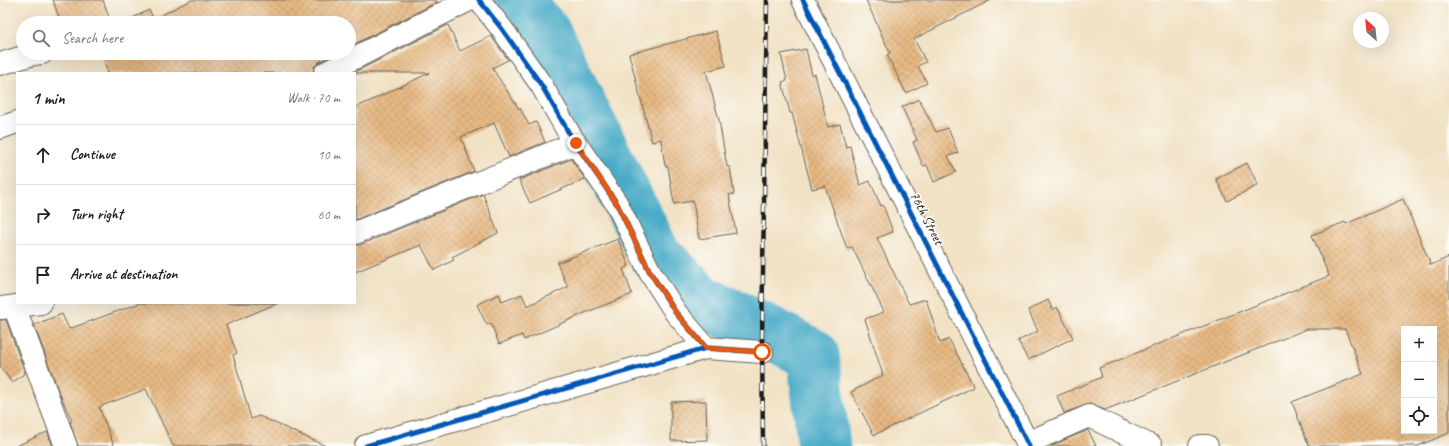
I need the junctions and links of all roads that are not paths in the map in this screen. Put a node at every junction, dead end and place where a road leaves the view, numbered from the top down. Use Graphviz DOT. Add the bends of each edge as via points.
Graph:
graph roads {
  1 [pos="469,0"];
  2 [pos="479,0"];
  3 [pos="804,0"];
  4 [pos="356,57"];
  5 [pos="16,59"];
  6 [pos="351,60"];
  7 [pos="0,64"];
  8 [pos="327,72"];
  9 [pos="16,122"];
  10 [pos="0,128"];
  11 [pos="576,143"];
  12 [pos="356,233"];
  13 [pos="32,304"];
  14 [pos="7,307"];
  15 [pos="706,348"];
  16 [pos="762,352"];
  17 [pos="1028,444"];
  18 [pos="66,446"];
  19 [pos="366,446"];
  20 [pos="1151,446"];
  21 [pos="1200,446"];
  22 [pos="1207,446"];
  1 -- 4 [label="street"];
  2 -- 11 [label="street" via="538,80"];
  3 -- 17 [label="street, 76th Street"];
  5 -- 7 [label="street"];
  6 -- 8 [label="street"];
  9 -- 10 [label="street"];
  11 -- 12 [label="street"];
  11 -- 15 [label="street" via="617,204 650,272 676,313"];
  13 -- 14 [label="street"];
  14 -- 18 [label="street"];
  15 -- 16 [label="street"];
  15 -- 19 [label="street"];
  17 -- 20 [label="street" via="1089,416"];
  21 -- 22 [label="street"];
}
